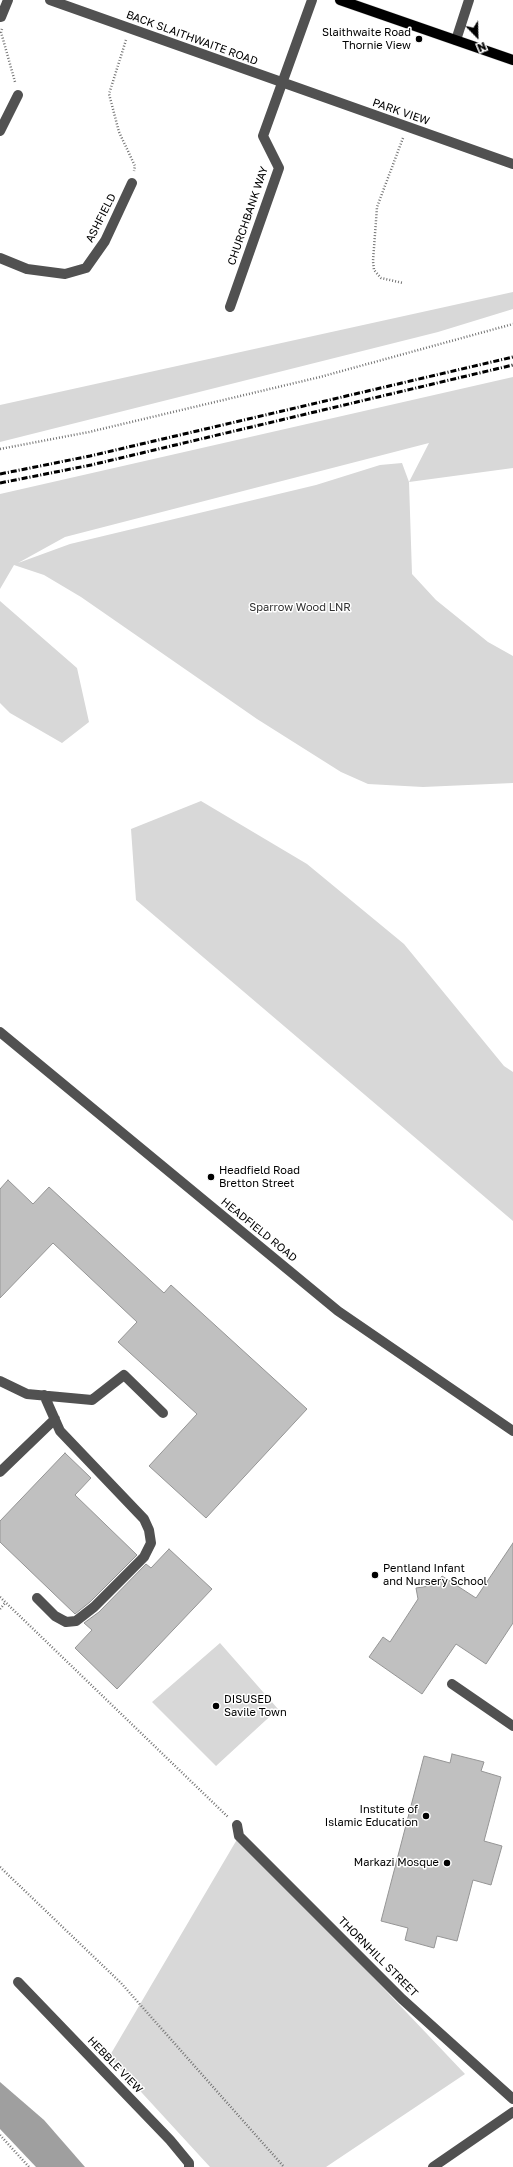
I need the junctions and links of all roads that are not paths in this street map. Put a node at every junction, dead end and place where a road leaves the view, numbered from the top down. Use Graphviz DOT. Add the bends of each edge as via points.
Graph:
graph roads {
  1 [pos="8,0"];
  2 [pos="50,0"];
  3 [pos="312,0"];
  4 [pos="340,0"];
  5 [pos="469,0"];
  6 [pos="0,17"];
  7 [pos="456,40"];
  8 [pos="513,60"];
  9 [pos="281,82"];
  10 [pos="18,95"];
  11 [pos="0,131"];
  12 [pos="513,164"];
  13 [pos="132,183"];
  14 [pos="0,258"];
  15 [pos="230,306"];
  16 [pos="0,1032"];
  17 [pos="0,1381"];
  18 [pos="44,1395"];
  19 [pos="163,1413"];
  20 [pos="55,1419"];
  21 [pos="513,1431"];
  22 [pos="0,1472"];
  23 [pos="37,1598"];
  24 [pos="452,1684"];
  25 [pos="513,1726"];
  26 [pos="237,1825"];
  27 [pos="18,1982"];
  28 [pos="513,2099"];
  29 [pos="513,2112"];
  30 [pos="189,2167"];
  31 [pos="433,2167"];
  1 -- 6 [label="street"];
  2 -- 9 [label="street, BACK SLAITHWAITE ROAD"];
  3 -- 9 [label="street, CHURCHBANK WAY"];
  4 -- 7 [label="main road"];
  5 -- 7 [label="street"];
  7 -- 8 [label="main road"];
  9 -- 12 [label="street, PARK VIEW"];
  9 -- 15 [label="street, CHURCHBANK WAY" via="263,136 279,168"];
  10 -- 11 [label="street"];
  13 -- 14 [label="street, ASHFIELD" via="105,241 86,268 65,274 27,269"];
  16 -- 21 [label="street, HEADFIELD ROAD" via="338,1311"];
  17 -- 18 [label="street" via="27,1394"];
  18 -- 19 [label="street" via="92,1400 124,1375"];
  18 -- 20 [label="street"];
  20 -- 22 [label="street"];
  20 -- 23 [label="street" via="60,1431 135,1508 149,1530 151,1543 144,1556 94,1607 76,1621 66,1622 55,1616"];
  24 -- 25 [label="street"];
  26 -- 28 [label="street, THORNHILL STREET" via="239,1836 402,1999"];
  27 -- 30 [label="street, HEBBLE VIEW" via="170,2140 189,2163"];
  29 -- 31 [label="street"];
}
